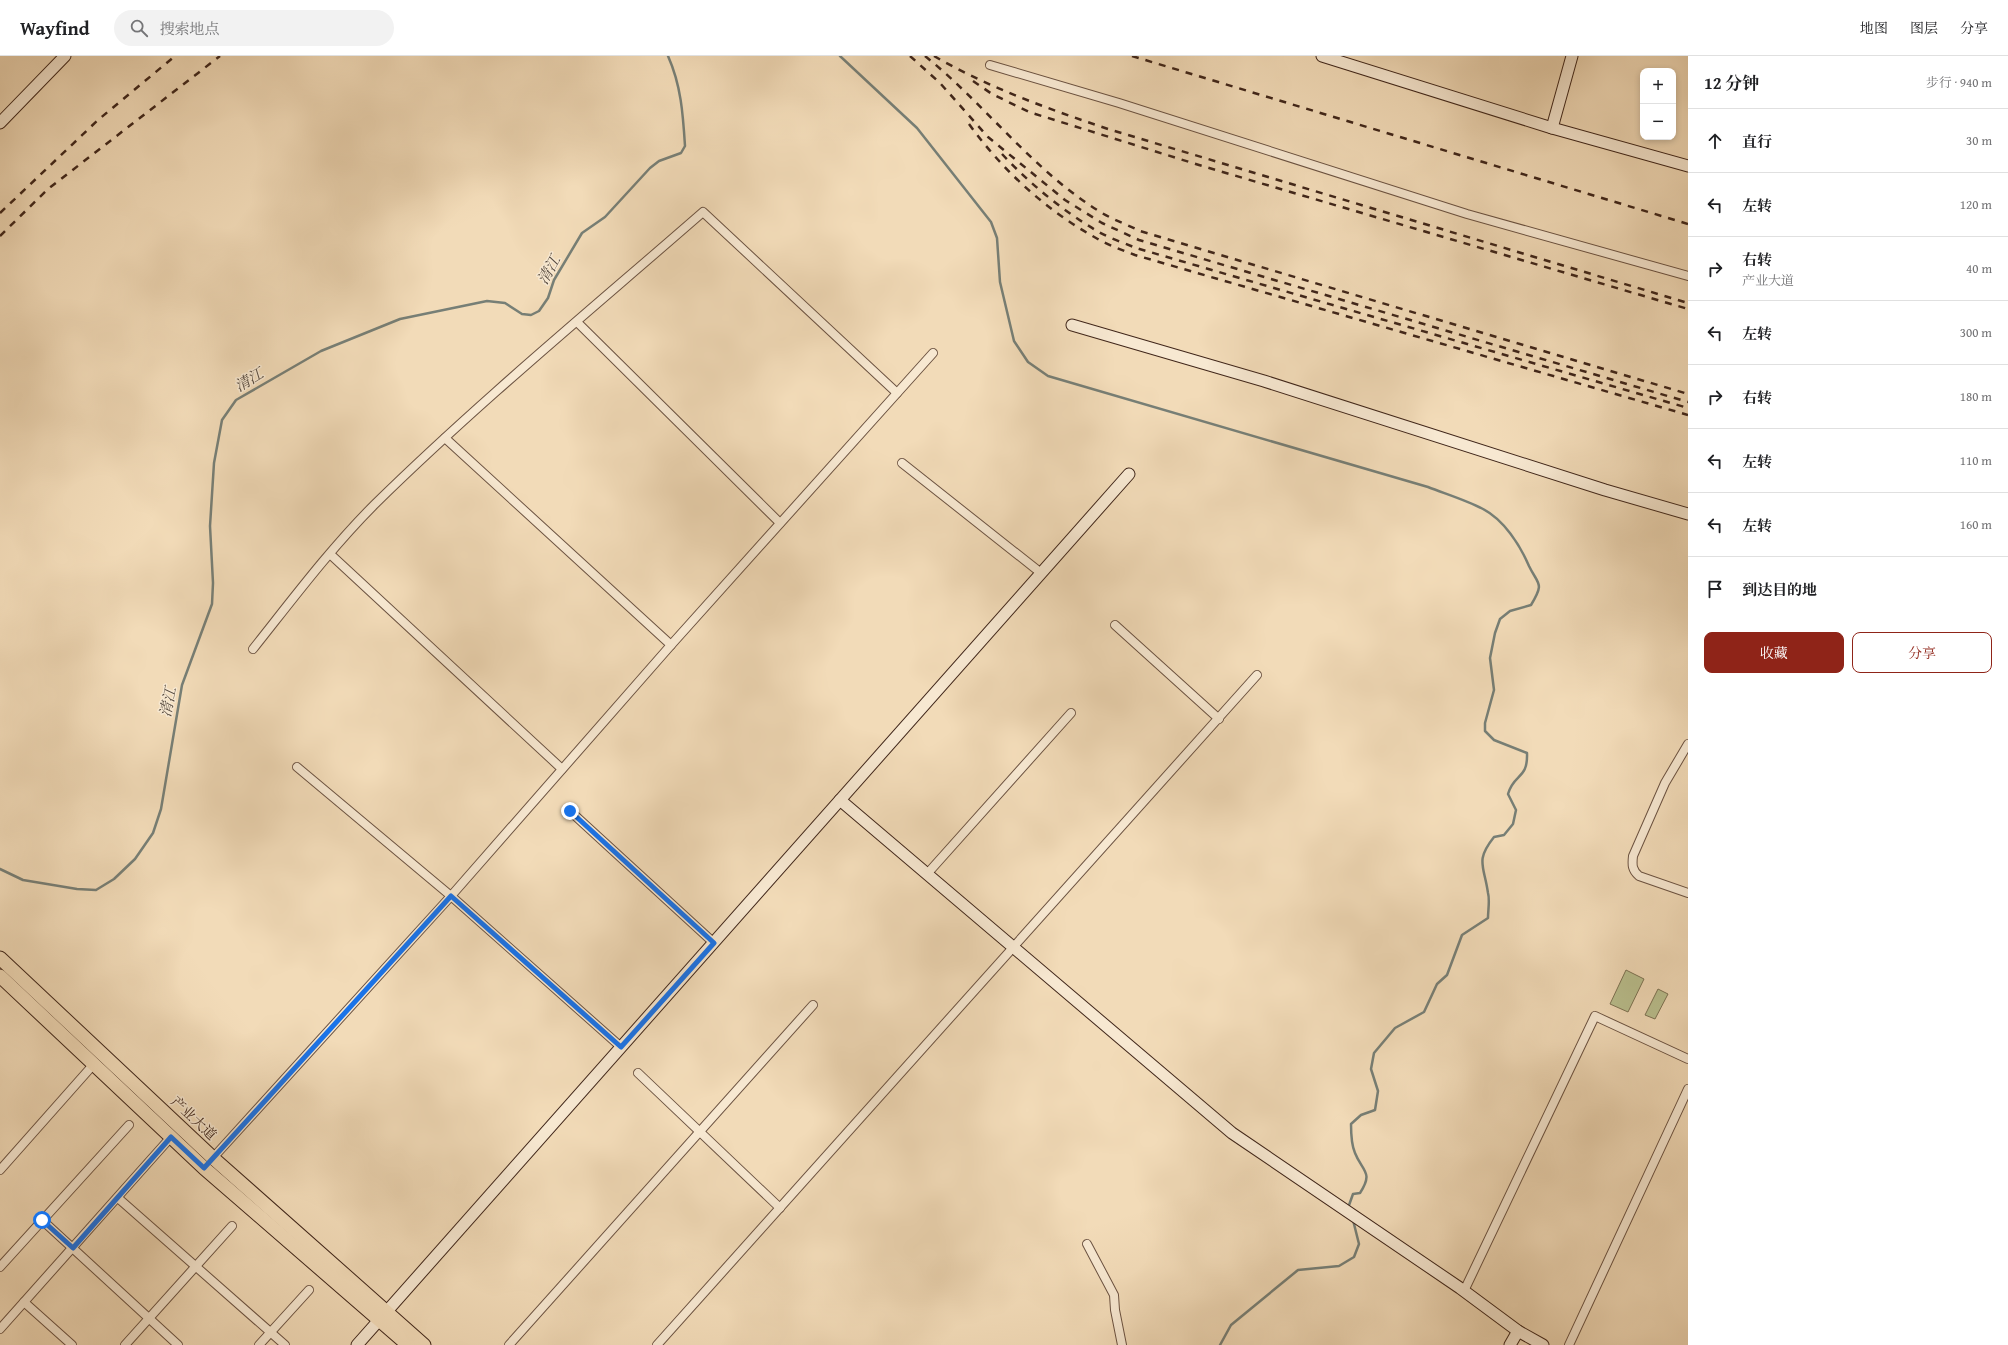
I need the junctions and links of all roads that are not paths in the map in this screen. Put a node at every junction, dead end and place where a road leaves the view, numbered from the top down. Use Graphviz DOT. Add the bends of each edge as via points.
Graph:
graph roads {
  1 [pos="64,56"];
  2 [pos="1322,56"];
  3 [pos="1572,56"];
  4 [pos="990,65"];
  5 [pos="0,123"];
  6 [pos="1552,128"];
  7 [pos="1688,166"];
  8 [pos="1688,276"];
  9 [pos="577,322"];
  10 [pos="1072,325"];
  11 [pos="933,353"];
  12 [pos="897,393"];
  13 [pos="445,438"];
  14 [pos="902,463"];
  15 [pos="1129,474"];
  16 [pos="1688,514"];
  17 [pos="780,523"];
  18 [pos="330,554"];
  19 [pos="1041,573"];
  20 [pos="1115,624"];
  21 [pos="671,645"];
  22 [pos="253,649"];
  23 [pos="1257,675"];
  24 [pos="1071,713"];
  25 [pos="1218,718"];
  26 [pos="1688,744"];
  27 [pos="297,766"];
  28 [pos="562,769"];
  29 [pos="840,800"];
  30 [pos="570,811"];
  31 [pos="927,874"];
  32 [pos="1688,893"];
  33 [pos="451,896"];
  34 [pos="714,943"];
  35 [pos="1014,947"];
  36 [pos="0,958"];
  37 [pos="0,976"];
  38 [pos="813,1005"];
  39 [pos="621,1047"];
  40 [pos="1688,1059"];
  41 [pos="93,1065"];
  42 [pos="638,1072"];
  43 [pos="1688,1089"];
  44 [pos="129,1125"];
  45 [pos="700,1132"];
  46 [pos="171,1137"];
  47 [pos="213,1158"];
  48 [pos="204,1168"];
  49 [pos="0,1170"];
  50 [pos="118,1198"];
  51 [pos="780,1208"];
  52 [pos="42,1220"];
  53 [pos="232,1226"];
  54 [pos="1087,1244"];
  55 [pos="73,1248"];
  56 [pos="195,1266"];
  57 [pos="0,1267"];
  58 [pos="309,1290"];
  59 [pos="1464,1292"];
  60 [pos="24,1302"];
  61 [pos="384,1316"];
  62 [pos="149,1318"];
  63 [pos="0,1329"];
  64 [pos="1518,1331"];
  65 [pos="270,1332"];
  66 [pos="72,1345"];
  67 [pos="124,1345"];
  68 [pos="178,1345"];
  69 [pos="259,1345"];
  70 [pos="285,1345"];
  71 [pos="357,1345"];
  72 [pos="408,1345"];
  73 [pos="424,1345"];
  74 [pos="509,1345"];
  75 [pos="657,1345"];
  76 [pos="1122,1345"];
  77 [pos="1510,1345"];
  78 [pos="1543,1345"];
  79 [pos="1570,1345"];
  1 -- 5 [label="street"];
  2 -- 6 [label="street"];
  3 -- 6 [label="street"];
  4 -- 8 [label="street" via="1119,103 1467,214"];
  6 -- 7 [label="street"];
  9 -- 12 [label="street" via="702,212"];
  9 -- 13 [label="street"];
  9 -- 17 [label="street"];
  10 -- 16 [label="street" via="1264,381"];
  11 -- 12 [label="street"];
  12 -- 17 [label="street"];
  13 -- 18 [label="street" via="374,505"];
  13 -- 21 [label="street"];
  14 -- 19 [label="street"];
  15 -- 19 [label="street"];
  17 -- 21 [label="street"];
  18 -- 22 [label="street"];
  18 -- 28 [label="street"];
  19 -- 29 [label="street"];
  20 -- 25 [label="street"];
  21 -- 28 [label="street"];
  23 -- 25 [label="street"];
  24 -- 31 [label="street"];
  25 -- 35 [label="street"];
  26 -- 32 [label="street" via="1665,783 1633,856 1632,865 1634,872 1639,876"];
  27 -- 33 [label="street"];
  28 -- 33 [label="street"];
  29 -- 31 [label="street"];
  29 -- 34 [label="street"];
  30 -- 34 [label="street"];
  31 -- 35 [label="street"];
  33 -- 39 [label="street"];
  33 -- 47 [label="street"];
  34 -- 39 [label="street"];
  35 -- 51 [label="street"];
  35 -- 59 [label="street" via="1232,1133"];
  36 -- 47 [label="main road, 产业大道"];
  37 -- 41 [label="main road, 产业大道"];
  38 -- 45 [label="street"];
  39 -- 61 [label="street"];
  40 -- 59 [label="street" via="1595,1016"];
  41 -- 46 [label="main road, 产业大道"];
  41 -- 49 [label="street"];
  42 -- 45 [label="street"];
  43 -- 79 [label="street"];
  44 -- 52 [label="street"];
  45 -- 51 [label="street"];
  45 -- 74 [label="street"];
  46 -- 48 [label="main road, 产业大道"];
  46 -- 50 [label="street"];
  47 -- 48 [label="street"];
  47 -- 61 [label="main road, 产业大道"];
  48 -- 61 [label="main road, 产业大道"];
  50 -- 55 [label="street"];
  50 -- 56 [label="street"];
  51 -- 75 [label="street"];
  52 -- 55 [label="street"];
  52 -- 57 [label="street"];
  53 -- 56 [label="street"];
  54 -- 76 [label="street" via="1114,1295"];
  55 -- 60 [label="street"];
  55 -- 62 [label="street"];
  56 -- 62 [label="street"];
  56 -- 65 [label="street"];
  58 -- 65 [label="street"];
  59 -- 64 [label="street"];
  60 -- 63 [label="street"];
  60 -- 66 [label="street"];
  61 -- 71 [label="street"];
  61 -- 72 [label="main road, 产业大道"];
  61 -- 73 [label="main road, 产业大道"];
  62 -- 67 [label="street"];
  62 -- 68 [label="street"];
  64 -- 77 [label="street"];
  64 -- 78 [label="street"];
  65 -- 69 [label="street"];
  65 -- 70 [label="street"];
}
